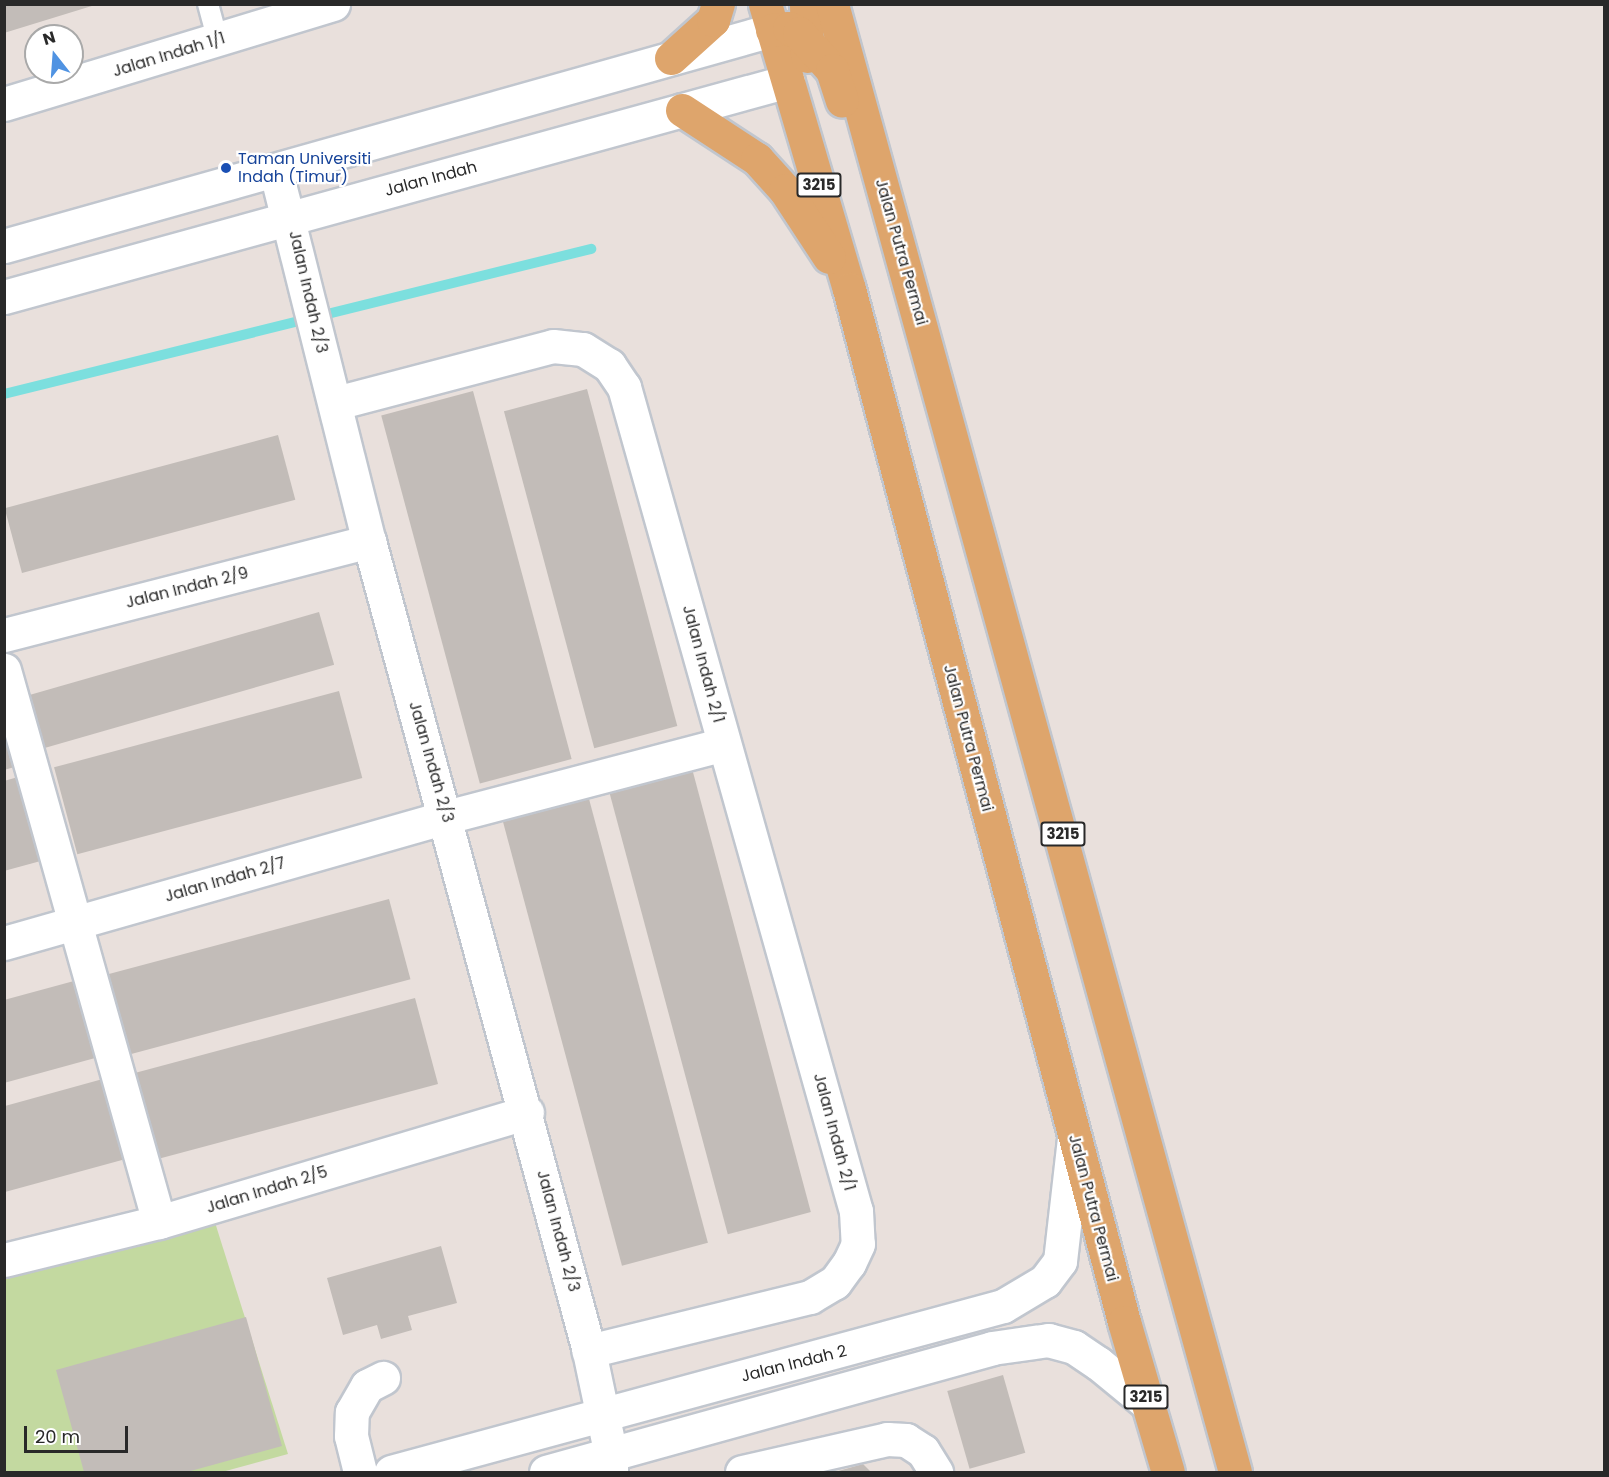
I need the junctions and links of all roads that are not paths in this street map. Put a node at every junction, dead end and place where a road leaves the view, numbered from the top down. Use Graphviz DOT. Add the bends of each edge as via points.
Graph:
graph roads {
  1 [pos="208,4"];
  2 [pos="333,4"];
  3 [pos="718,4"];
  4 [pos="806,4"];
  5 [pos="832,4"];
  6 [pos="768,17"];
  7 [pos="218,41"];
  8 [pos="809,44"];
  9 [pos="671,58"];
  10 [pos="788,81"];
  11 [pos="4,104"];
  12 [pos="682,110"];
  13 [pos="276,171"];
  14 [pos="885,198"];
  15 [pos="291,218"];
  16 [pos="4,246"];
  17 [pos="849,289"];
  18 [pos="4,297"];
  19 [pos="336,403"];
  20 [pos="369,541"];
  21 [pos="4,635"];
  22 [pos="4,670"];
  23 [pos="724,744"];
  24 [pos="446,817"];
  25 [pos="76,923"];
  26 [pos="4,943"];
  27 [pos="527,1112"];
  28 [pos="1074,1136"];
  29 [pos="159,1222"];
  30 [pos="4,1260"];
  31 [pos="589,1351"];
  32 [pos="383,1378"];
  33 [pos="1148,1404"];
  34 [pos="602,1413"];
  35 [pos="611,1464"];
  36 [pos="752,1471"];
  37 [pos="360,1473"];
  38 [pos="391,1473"];
  39 [pos="546,1473"];
  40 [pos="936,1473"];
  41 [pos="1168,1473"];
  42 [pos="1235,1473"];
  1 -- 7 [label="lane"];
  2 -- 7 [label="street, Jalan Indah 1/1"];
  3 -- 9 [label="main road" via="713,20"];
  4 -- 8 [label="main road"];
  5 -- 14 [label="main road, Jalan Putra Permai / 3215"];
  6 -- 8 [label="main road"];
  6 -- 9 [label="street"];
  6 -- 10 [label="main road, Jalan Putra Permai / 3215"];
  7 -- 11 [label="street, Jalan Indah 1/1"];
  8 -- 10 [label="main road" via="806,60"];
  8 -- 14 [label="main road" via="832,70 863,179"];
  9 -- 13 [label="street"];
  10 -- 12 [label="street, Jalan Indah"];
  10 -- 17 [label="main road, Jalan Putra Permai / 3215"];
  12 -- 15 [label="street, Jalan Indah"];
  12 -- 17 [label="main road" via="757,159 785,190"];
  13 -- 15 [label="street, Jalan Indah 2/3"];
  13 -- 16 [label="street"];
  14 -- 42 [label="main road, Jalan Putra Permai / 3215"];
  15 -- 18 [label="street, Jalan Indah"];
  15 -- 19 [label="street, Jalan Indah 2/3"];
  17 -- 28 [label="main road, Jalan Putra Permai / 3215"];
  19 -- 20 [label="street, Jalan Indah 2/3"];
  19 -- 23 [label="street, Jalan Indah 2/1" via="553,346 583,349 609,365 624,387"];
  20 -- 21 [label="street, Jalan Indah 2/9"];
  20 -- 24 [label="street, Jalan Indah 2/3"];
  22 -- 25 [label="street"];
  23 -- 24 [label="street, Jalan Indah 2/7"];
  23 -- 31 [label="street, Jalan Indah 2/1" via="856,1211 858,1244 835,1282 810,1297"];
  24 -- 25 [label="street, Jalan Indah 2/7"];
  24 -- 27 [label="street, Jalan Indah 2/3"];
  25 -- 26 [label="street, Jalan Indah 2/7"];
  25 -- 29 [label="street"];
  27 -- 29 [label="street, Jalan Indah 2/5"];
  27 -- 31 [label="street, Jalan Indah 2/3"];
  28 -- 33 [label="main road, Jalan Putra Permai / 3215"];
  28 -- 34 [label="street, Jalan Indah 2" via="1060,1262 1045,1281 1011,1301 854,1348"];
  29 -- 30 [label="street, Jalan Indah 2/5"];
  31 -- 34 [label="street, Jalan Indah 2/3"];
  32 -- 37 [label="street" via="367,1386 352,1412 351,1436"];
  33 -- 35 [label="street" via="1074,1347 1048,1340 992,1348"];
  33 -- 41 [label="main road, Jalan Putra Permai / 3215"];
  34 -- 35 [label="street, Jalan Indah 2/3"];
  34 -- 38 [label="street, Jalan Indah 2"];
  35 -- 39 [label="street"];
  36 -- 40 [label="street" via="867,1442 906,1440 923,1450"];
}
